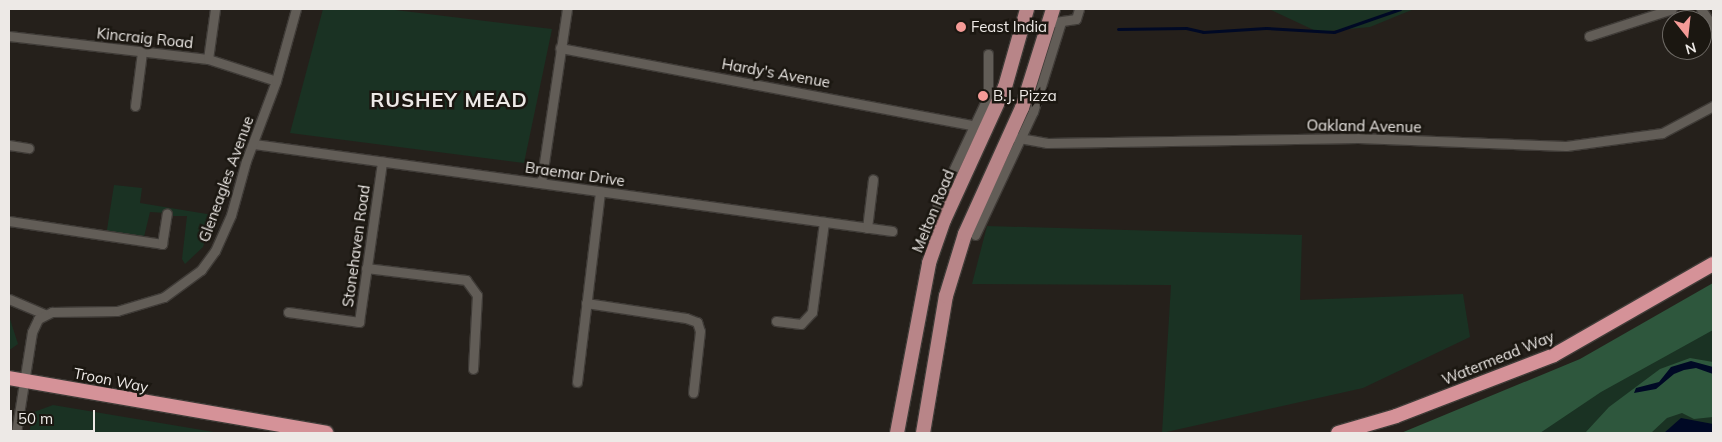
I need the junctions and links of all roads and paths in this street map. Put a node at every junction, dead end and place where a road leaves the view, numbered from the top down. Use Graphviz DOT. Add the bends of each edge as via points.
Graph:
graph roads {
  1 [pos="214,9"];
  2 [pos="296,9"];
  3 [pos="567,9"];
  4 [pos="1027,9"];
  5 [pos="1079,9"];
  6 [pos="1672,9"];
  7 [pos="1701,9"];
  8 [pos="1054,17"];
  9 [pos="1713,27"];
  10 [pos="9,36"];
  11 [pos="1589,36"];
  12 [pos="560,48"];
  13 [pos="142,52"];
  14 [pos="988,54"];
  15 [pos="208,59"];
  16 [pos="276,81"];
  17 [pos="135,106"];
  18 [pos="1713,106"];
  19 [pos="980,126"];
  20 [pos="1014,137"];
  21 [pos="254,144"];
  22 [pos="9,145"];
  23 [pos="29,148"];
  24 [pos="382,162"];
  25 [pos="874,179"];
  26 [pos="541,183"];
  27 [pos="600,191"];
  28 [pos="937,205"];
  29 [pos="167,213"];
  30 [pos="9,221"];
  31 [pos="824,222"];
  32 [pos="942,227"];
  33 [pos="867,228"];
  34 [pos="892,231"];
  35 [pos="970,235"];
  36 [pos="1713,264"];
  37 [pos="366,268"];
  38 [pos="9,299"];
  39 [pos="586,303"];
  40 [pos="288,312"];
  41 [pos="44,314"];
  42 [pos="776,321"];
  43 [pos="473,369"];
  44 [pos="16,379"];
  45 [pos="577,382"];
  46 [pos="693,393"];
  47 [pos="16,433"];
  48 [pos="326,433"];
  49 [pos="897,433"];
  50 [pos="922,433"];
  51 [pos="1338,433"];
  1 -- 15 [label="street"];
  2 -- 16 [label="street, Gleneagles Avenue"];
  3 -- 12 [label="street"];
  4 -- 19 [label="main road, Melton Road" via="1005,87"];
  5 -- 8 [label="street" via="1076,19"];
  6 -- 11 [label="street"];
  7 -- 9 [label="street"];
  8 -- 20 [label="main road"];
  10 -- 13 [label="street, Kincraig Road"];
  12 -- 19 [label="street, Hardy's Avenue"];
  12 -- 26 [label="street"];
  13 -- 15 [label="street, Kincraig Road"];
  13 -- 17 [label="street"];
  14 -- 19 [label="street" via="988,96"];
  15 -- 16 [label="street, Kincraig Road"];
  16 -- 21 [label="street, Gleneagles Avenue"];
  18 -- 20 [label="street, Oakland Avenue" via="1662,133 1566,146 1358,138 1048,143"];
  19 -- 28 [label="street"];
  19 -- 32 [label="main road, Melton Road"];
  20 -- 35 [label="main road"];
  21 -- 24 [label="street, Braemar Drive"];
  21 -- 41 [label="street, Gleneagles Avenue" via="215,251 183,284 164,297 117,311"];
  22 -- 23 [label="street"];
  24 -- 26 [label="street, Braemar Drive"];
  24 -- 37 [label="street, Stonehaven Road"];
  25 -- 33 [label="street"];
  26 -- 27 [label="street, Braemar Drive"];
  27 -- 31 [label="street, Braemar Drive"];
  27 -- 39 [label="street"];
  29 -- 30 [label="street" via="162,244"];
  31 -- 33 [label="street, Braemar Drive"];
  31 -- 42 [label="street" via="812,312 801,324"];
  32 -- 35 [label="main road"];
  32 -- 49 [label="main road, Melton Road" via="928,263"];
  33 -- 34 [label="street, Braemar Drive"];
  35 -- 50 [label="main road" via="946,296"];
  36 -- 51 [label="highway, Watermead Way" via="1554,355 1396,416"];
  37 -- 40 [label="street, Stonehaven Road" via="359,322"];
  37 -- 43 [label="street" via="466,280 476,295"];
  38 -- 41 [label="street"];
  39 -- 45 [label="street"];
  39 -- 46 [label="street" via="696,322 700,331"];
  41 -- 44 [label="street" via="34,325"];
  44 -- 47 [label="street"];
  44 -- 48 [label="highway, Troon Way"];
}
